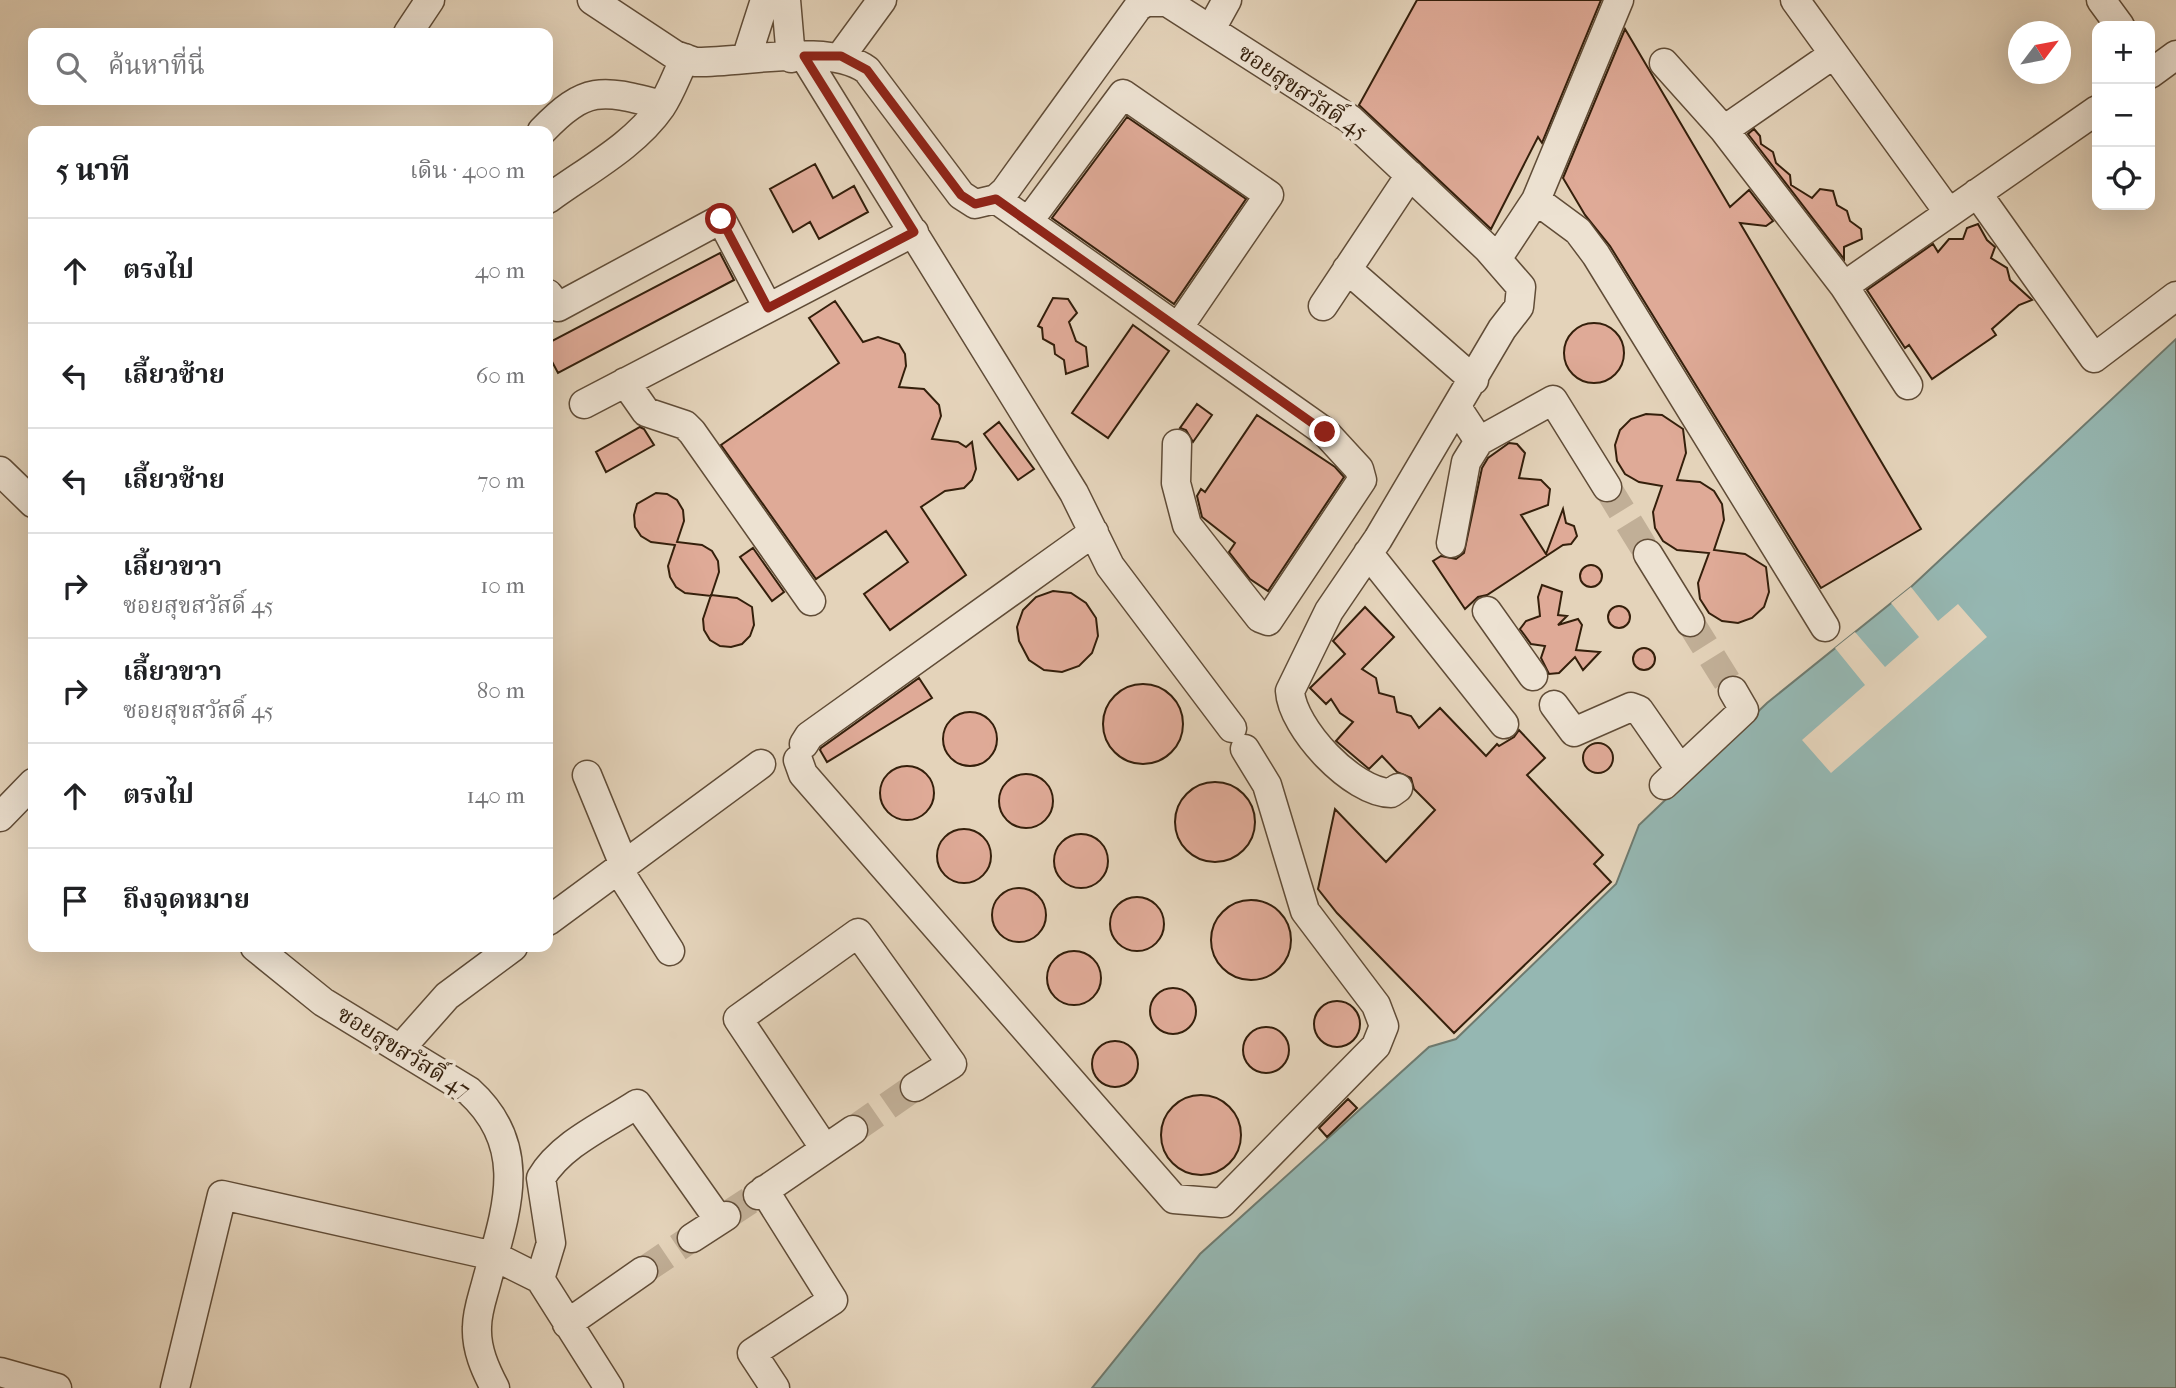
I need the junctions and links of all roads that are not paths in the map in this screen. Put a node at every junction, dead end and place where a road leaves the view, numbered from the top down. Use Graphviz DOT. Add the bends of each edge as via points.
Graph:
graph roads {
  1 [pos="430,0"];
  2 [pos="592,0"];
  3 [pos="765,0"];
  4 [pos="786,0"];
  5 [pos="882,0"];
  6 [pos="1227,0"];
  7 [pos="1619,0"];
  8 [pos="1795,0"];
  9 [pos="2101,0"];
  10 [pos="2116,21"];
  11 [pos="411,28"];
  12 [pos="1211,29"];
  13 [pos="1834,54"];
  14 [pos="2176,55"];
  15 [pos="841,56"];
  16 [pos="798,57"];
  17 [pos="685,58"];
  18 [pos="746,59"];
  19 [pos="1664,63"];
  20 [pos="2155,68"];
  21 [pos="662,105"];
  22 [pos="2092,113"];
  23 [pos="547,126"];
  24 [pos="1724,130"];
  25 [pos="1410,175"];
  26 [pos="1977,193"];
  27 [pos="553,195"];
  28 [pos="996,199"];
  29 [pos="1536,200"];
  30 [pos="1949,213"];
  31 [pos="1028,222"];
  32 [pos="914,232"];
  33 [pos="1497,259"];
  34 [pos="1347,270"];
  35 [pos="1844,286"];
  36 [pos="2176,296"];
  37 [pos="553,300"];
  38 [pos="1323,306"];
  39 [pos="768,308"];
  40 [pos="1178,328"];
  41 [pos="1474,380"];
  42 [pos="625,382"];
  43 [pos="1908,385"];
  44 [pos="584,404"];
  45 [pos="1458,409"];
  46 [pos="1479,441"];
  47 [pos="1177,444"];
  48 [pos="0,471"];
  49 [pos="1607,487"];
  50 [pos="28,498"];
  51 [pos="1094,532"];
  52 [pos="1451,543"];
  53 [pos="1368,553"];
  54 [pos="1648,554"];
  55 [pos="811,601"];
  56 [pos="1488,611"];
  57 [pos="1690,622"];
  58 [pos="1825,627"];
  59 [pos="1533,676"];
  60 [pos="1733,691"];
  61 [pos="1554,705"];
  62 [pos="1504,724"];
  63 [pos="761,764"];
  64 [pos="587,775"];
  65 [pos="28,788"];
  66 [pos="1398,788"];
  67 [pos="0,817"];
  68 [pos="621,867"];
  69 [pos="553,917"];
  70 [pos="670,951"];
  71 [pos="261,952"];
  72 [pos="506,952"];
  73 [pos="400,1049"];
  74 [pos="915,1087"];
  75 [pos="853,1130"];
  76 [pos="825,1149"];
  77 [pos="692,1238"];
  78 [pos="494,1256"];
  79 [pos="643,1271"];
  80 [pos="540,1279"];
  81 [pos="567,1324"];
  82 [pos="0,1372"];
  83 [pos="57,1388"];
  84 [pos="175,1388"];
  85 [pos="495,1388"];
  86 [pos="609,1388"];
  87 [pos="775,1388"];
  1 -- 11 [label="street"];
  2 -- 17 [label="street"];
  3 -- 18 [label="street"];
  4 -- 16 [label="street"];
  5 -- 15 [label="street"];
  6 -- 12 [label="street"];
  7 -- 29 [label="street"];
  8 -- 13 [label="street"];
  9 -- 10 [label="street"];
  12 -- 25 [label="street, ซอยสุขสวัสดิ์ 45" via="1350,118"];
  12 -- 28 [label="street, ซอยสุขสวัสดิ์ 45" via="1167,2 1146,2 1138,7"];
  13 -- 24 [label="street"];
  13 -- 30 [label="street"];
  14 -- 20 [label="street"];
  15 -- 16 [label="street"];
  15 -- 28 [label="street" via="867,70 961,195 975,204"];
  16 -- 18 [label="street"];
  16 -- 32 [label="street"];
  17 -- 18 [label="street" via="711,62"];
  17 -- 21 [label="street"];
  19 -- 24 [label="street"];
  21 -- 23 [label="street" via="614,93 589,95 572,103"];
  21 -- 27 [label="street" via="633,138"];
  22 -- 26 [label="street"];
  24 -- 35 [label="street"];
  25 -- 33 [label="street, ซอยสุขสวัสดิ์ 45"];
  25 -- 34 [label="street"];
  26 -- 30 [label="street"];
  26 -- 36 [label="street" via="2094,358"];
  28 -- 31 [label="street"];
  29 -- 33 [label="street"];
  29 -- 58 [label="street" via="1577,231 1596,255"];
  30 -- 35 [label="street"];
  31 -- 40 [label="street"];
  31 -- 40 [label="street" via="1124,94 1269,195"];
  32 -- 39 [label="street"];
  32 -- 51 [label="street"];
  33 -- 41 [label="street, ซอยสุขสวัสดิ์ 45" via="1521,287 1522,298"];
  34 -- 38 [label="street"];
  34 -- 41 [label="street"];
  35 -- 43 [label="street"];
  37 -- 39 [label="street" via="558,307 721,219"];
  39 -- 42 [label="street"];
  40 -- 47 [label="street" via="1325,432 1359,469 1362,480 1268,621 1260,618 1187,525 1175,483"];
  41 -- 45 [label="street, ซอยสุขสวัสดิ์ 45"];
  42 -- 44 [label="street"];
  42 -- 55 [label="street" via="646,412 685,425 692,432"];
  45 -- 46 [label="street"];
  45 -- 53 [label="street, ซอยสุขสวัสดิ์ 45"];
  46 -- 49 [label="street" via="1552,400"];
  46 -- 52 [label="street" via="1466,462"];
  48 -- 50 [label="street"];
  51 -- 51 [label="street" via="809,736 801,752 803,774 1174,1199 1222,1203 1376,1046 1384,1026 1377,1005 1305,911 1267,785 1239,739 1110,566"];
  53 -- 62 [label="street"];
  53 -- 66 [label="street, ซอยสุขสวัสดิ์ 45" via="1329,611 1290,691 1290,703 1309,735 1366,789 1391,793"];
  54 -- 57 [label="street"];
  56 -- 59 [label="street"];
  60 -- 61 [label="street" via="1744,710 1672,777 1639,710 1631,707 1574,732"];
  63 -- 68 [label="street"];
  64 -- 68 [label="street"];
  65 -- 67 [label="street"];
  68 -- 69 [label="street"];
  68 -- 70 [label="street"];
  71 -- 73 [label="street, ซอยสุขสวัสดิ์ 47" via="323,1002"];
  72 -- 73 [label="street" via="447,996"];
  73 -- 78 [label="street, ซอยสุขสวัสดิ์ 47" via="469,1091 503,1135 510,1181"];
  74 -- 76 [label="street" via="952,1064 858,933 738,1020"];
  75 -- 76 [label="street"];
  76 -- 87 [label="street" via="761,1192 833,1300 752,1353"];
  77 -- 80 [label="street" via="722,1218 637,1104 573,1144 541,1178 551,1243"];
  78 -- 80 [label="street"];
  78 -- 84 [label="street" via="222,1195"];
  78 -- 85 [label="street, ซอยสุขสวัสดิ์ 47" via="477,1329 482,1361"];
  79 -- 81 [label="street"];
  80 -- 81 [label="street"];
  81 -- 86 [label="street"];
  82 -- 83 [label="street"];
}
